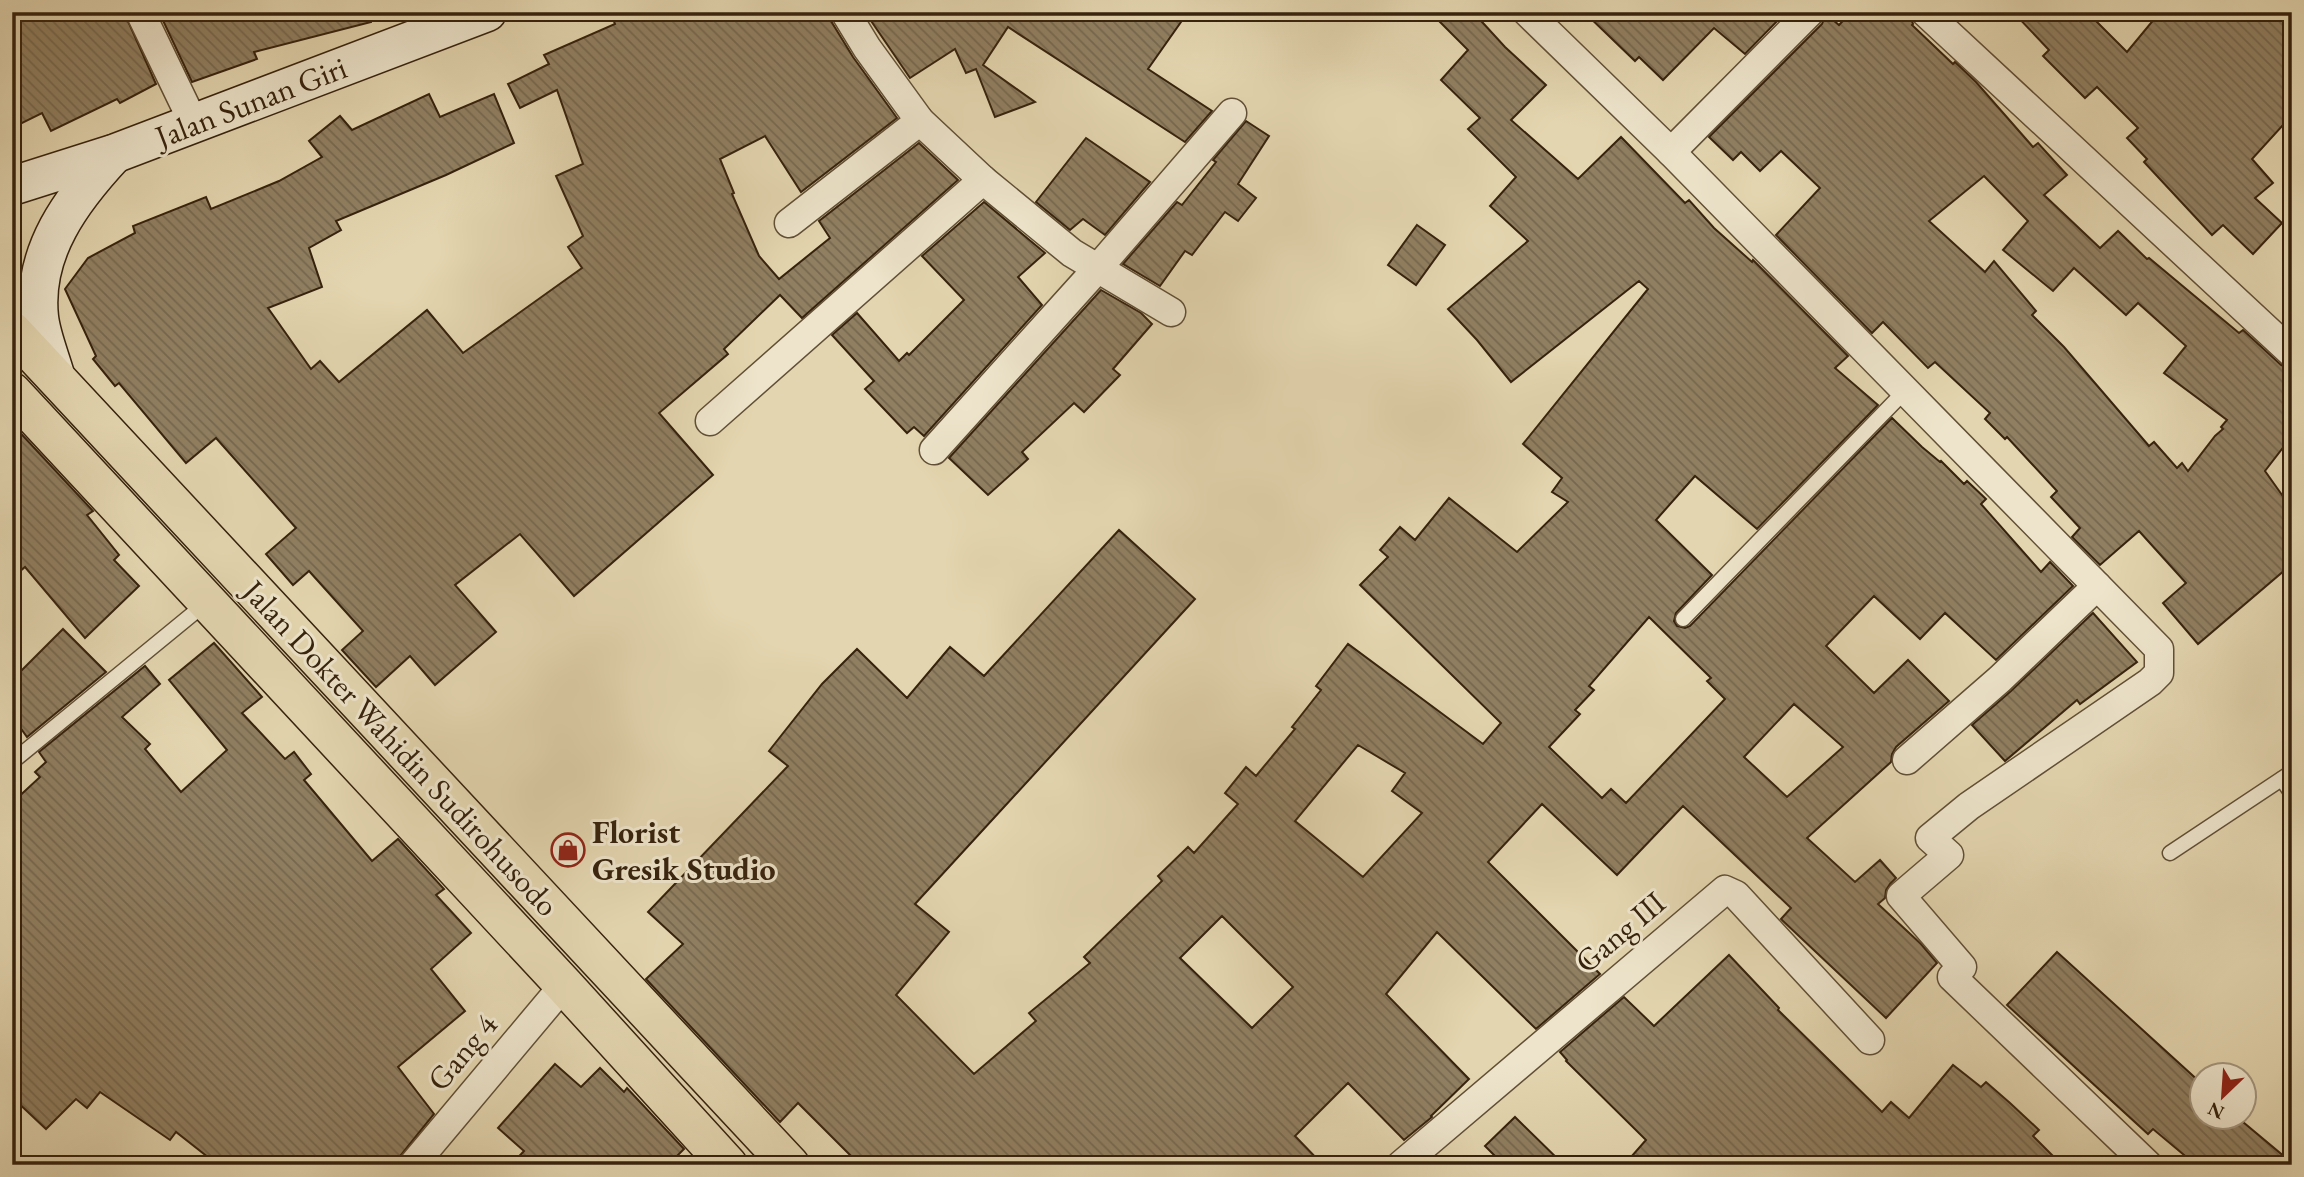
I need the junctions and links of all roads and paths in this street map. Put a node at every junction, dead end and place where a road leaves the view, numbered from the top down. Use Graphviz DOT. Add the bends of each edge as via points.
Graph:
graph roads {
  1 [pos="141,12"];
  2 [pos="487,12"];
  3 [pos="845,12"];
  4 [pos="1527,12"];
  5 [pos="1810,12"];
  6 [pos="1925,12"];
  7 [pos="1232,113"];
  8 [pos="920,121"];
  9 [pos="194,124"];
  10 [pos="1671,152"];
  11 [pos="116,153"];
  12 [pos="983,180"];
  13 [pos="12,186"];
  14 [pos="789,223"];
  15 [pos="1098,268"];
  16 [pos="1171,312"];
  17 [pos="12,331"];
  18 [pos="2292,353"];
  19 [pos="55,375"];
  20 [pos="1905,391"];
  21 [pos="12,392"];
  22 [pos="710,421"];
  23 [pos="934,450"];
  24 [pos="2097,586"];
  25 [pos="208,602"];
  26 [pos="1683,619"];
  27 [pos="1907,760"];
  28 [pos="12,762"];
  29 [pos="2287,776"];
  30 [pos="2292,794"];
  31 [pos="2170,853"];
  32 [pos="564,985"];
  33 [pos="1870,1040"];
  34 [pos="413,1165"];
  35 [pos="728,1165"];
  36 [pos="790,1165"];
  37 [pos="1401,1165"];
  38 [pos="2148,1165"];
  1 -- 9 [label="street"];
  2 -- 9 [label="main road, Jalan Sunan Giri"];
  3 -- 8 [label="street"];
  4 -- 10 [label="street"];
  5 -- 10 [label="street"];
  6 -- 18 [label="street"];
  7 -- 15 [label="street"];
  8 -- 12 [label="street"];
  8 -- 14 [label="street"];
  9 -- 11 [label="main road, Jalan Sunan Giri"];
  10 -- 20 [label="street"];
  11 -- 13 [label="main road, Jalan Sunan Giri"];
  11 -- 19 [label="main road" via="85,185 57,226 40,273 39,317"];
  12 -- 15 [label="street" via="1072,253"];
  12 -- 22 [label="street"];
  15 -- 16 [label="street"];
  15 -- 23 [label="street"];
  17 -- 19 [label="highway, Jalan Dokter Wahidin Sudirohusodo"];
  19 -- 36 [label="highway, Jalan Dokter Wahidin Sudirohusodo"];
  20 -- 24 [label="street"];
  20 -- 26 [label="lane"];
  21 -- 25 [label="highway, Jalan Dokter Wahidin Sudirohusodo"];
  24 -- 27 [label="street"];
  24 -- 38 [label="street" via="2159,649 2159,673 1930,838 1949,855 1901,896 1962,967 1952,977"];
  25 -- 28 [label="lane"];
  25 -- 32 [label="highway, Jalan Dokter Wahidin Sudirohusodo"];
  29 -- 30 [label="lane"];
  29 -- 31 [label="lane"];
  32 -- 34 [label="street, Gang 4"];
  32 -- 35 [label="highway, Jalan Dokter Wahidin Sudirohusodo"];
  33 -- 37 [label="street, Gang III" via="1736,895 1724,890"];
}
